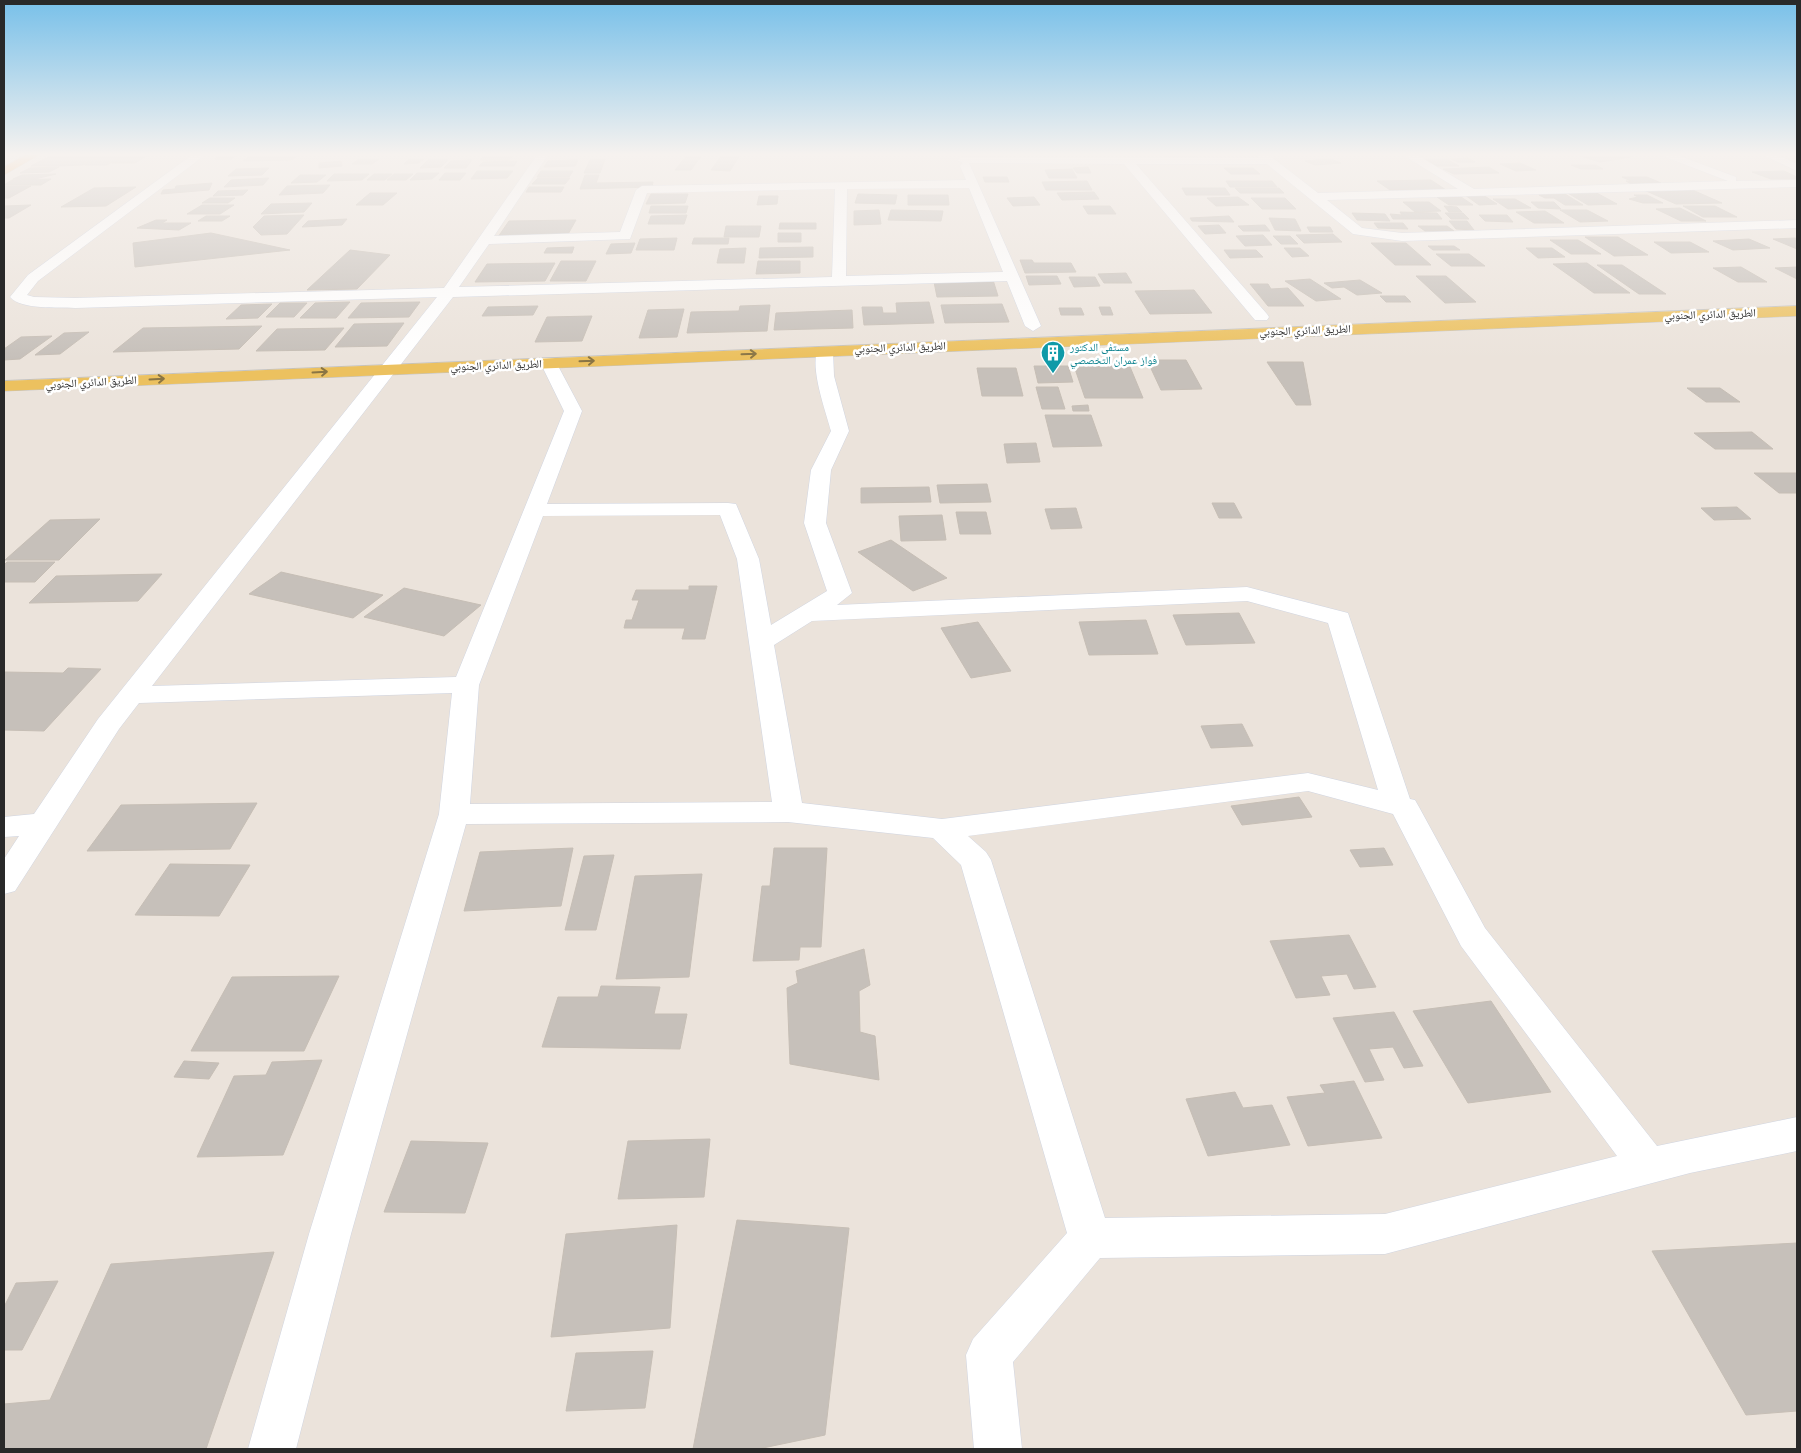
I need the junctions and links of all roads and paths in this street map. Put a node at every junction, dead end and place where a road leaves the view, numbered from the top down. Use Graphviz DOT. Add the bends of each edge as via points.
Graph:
graph roads {
  1 [pos="109,223"];
  2 [pos="496,223"];
  3 [pos="629,223"];
  4 [pos="840,223"];
  5 [pos="990,223"];
  6 [pos="1180,223"];
  7 [pos="1346,223"];
  8 [pos="1797,224"];
  9 [pos="484,240"];
  10 [pos="1013,276"];
  11 [pos="839,281"];
  12 [pos="448,293"];
  13 [pos="1797,295"];
  14 [pos="1539,306"];
  15 [pos="1797,311"];
  16 [pos="1281,316"];
  17 [pos="1261,317"];
  18 [pos="1241,318"];
  19 [pos="1033,326"];
  20 [pos="1052,326"];
  21 [pos="1013,327"];
  22 [pos="825,351"];
  23 [pos="398,356"];
  24 [pos="548,362"];
  25 [pos="4,386"];
  26 [pos="535,510"];
  27 [pos="806,614"];
  28 [pos="761,642"];
  29 [pos="466,685"];
  30 [pos="132,695"];
  31 [pos="1397,805"];
  32 [pos="788,812"];
  33 [pos="454,814"];
  34 [pos="43,824"];
  35 [pos="4,827"];
  36 [pos="942,829"];
  37 [pos="4,883"];
  38 [pos="1797,1134"];
  39 [pos="1649,1166"];
  40 [pos="1090,1238"];
  41 [pos="272,1449"];
  42 [pos="998,1449"];
  1 -- 12 [label="street" via="33,278 18,297 33,302 75,303"];
  2 -- 9 [label="street"];
  3 -- 9 [label="street" via="624,236"];
  4 -- 11 [label="street"];
  5 -- 10 [label="street"];
  6 -- 17 [label="street"];
  7 -- 8 [label="street" via="1358,232 1402,236"];
  9 -- 12 [label="street"];
  10 -- 11 [label="street"];
  10 -- 19 [label="street"];
  11 -- 12 [label="street"];
  12 -- 23 [label="street"];
  13 -- 14 [label="main road, الطريق الدائري الجنوبي"];
  15 -- 22 [label="main road, الطريق الدائري الجنوبي"];
  16 -- 17 [label="main road, الطريق الدائري الجنوبي"];
  17 -- 18 [label="main road, الطريق الدائري الجنوبي"];
  19 -- 20 [label="main road"];
  19 -- 21 [label="main road"];
  24 -- 22 [label="main road, الطريق الدائري الجنوبي, one-way"];
  22 -- 27 [label="street" via="825,376 840,431 820,470 815,523 840,593"];
  23 -- 24 [label="main road, الطريق الدائري الجنوبي"];
  25 -- 23 [label="main road, الطريق الدائري الجنوبي, one-way"];
  23 -- 30 [label="street"];
  24 -- 26 [label="street" via="573,412"];
  26 -- 28 [label="street" via="728,509 748,559"];
  26 -- 29 [label="street"];
  27 -- 28 [label="street"];
  27 -- 31 [label="street" via="1247,594 1340,618"];
  28 -- 32 [label="street"];
  29 -- 30 [label="street"];
  29 -- 33 [label="street"];
  30 -- 34 [label="street" via="108,725"];
  31 -- 36 [label="street" via="1308,782"];
  31 -- 39 [label="street" via="1404,807 1473,936"];
  32 -- 33 [label="street"];
  32 -- 36 [label="street"];
  33 -- 41 [label="street" via="330,1234"];
  34 -- 35 [label="street"];
  34 -- 37 [label="street"];
  36 -- 40 [label="street" via="975,860"];
  38 -- 39 [label="street"];
  39 -- 40 [label="street" via="1385,1234"];
  40 -- 42 [label="street" via="989,1355"];
}
